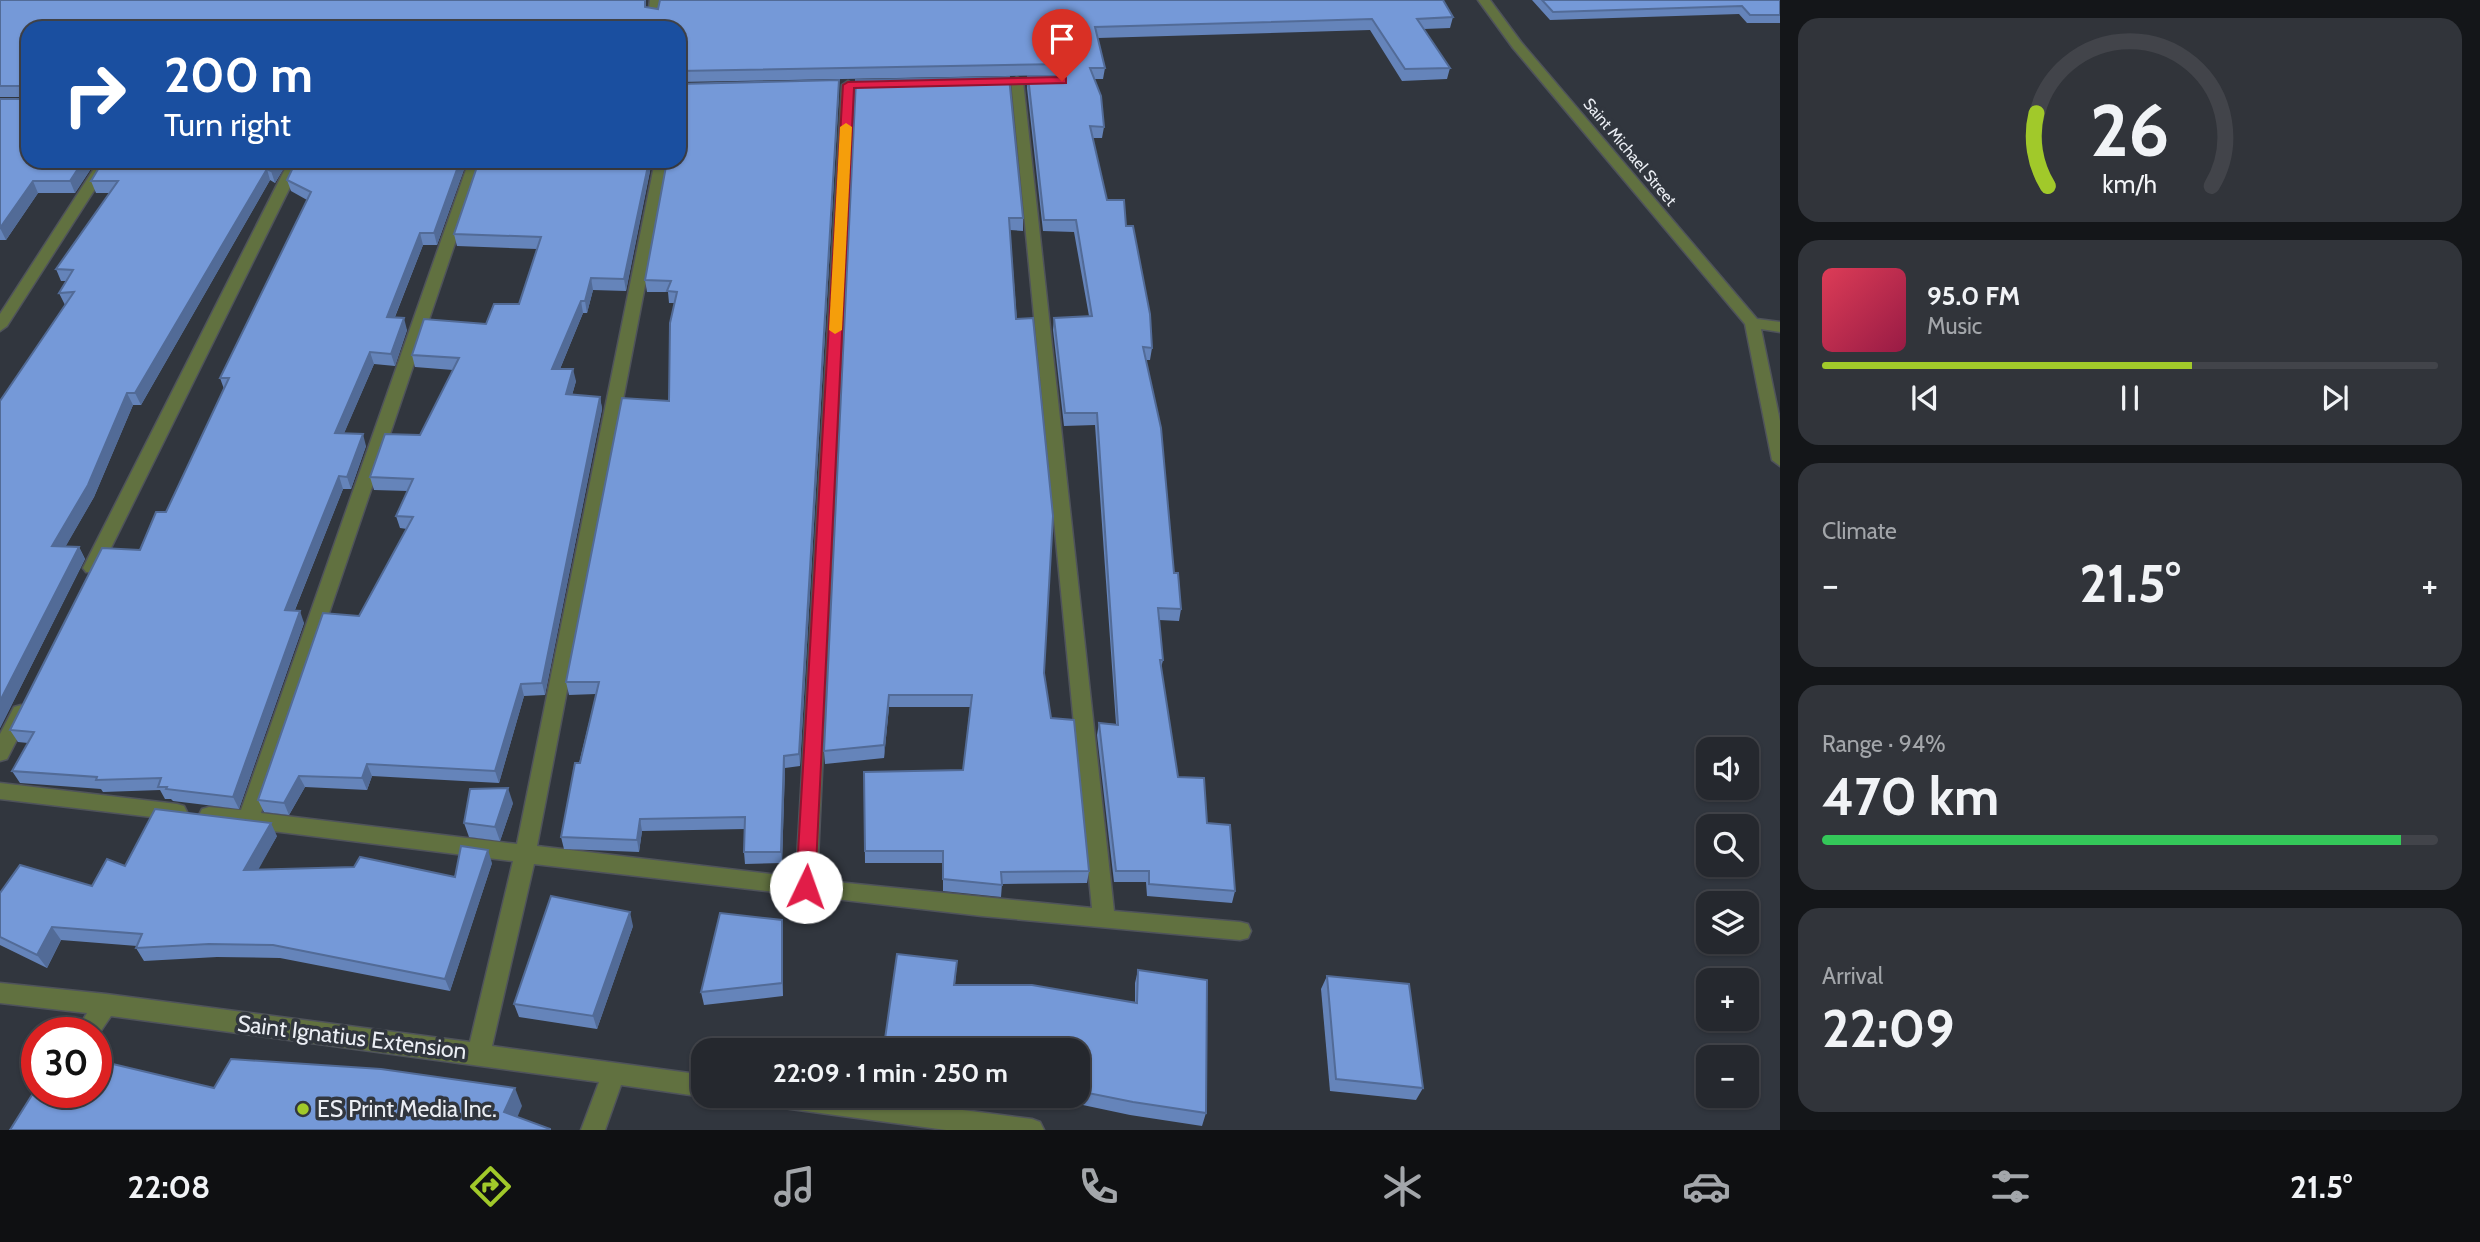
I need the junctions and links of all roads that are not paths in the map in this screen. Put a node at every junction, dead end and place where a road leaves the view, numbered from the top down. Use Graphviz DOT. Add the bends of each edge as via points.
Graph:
graph roads {
  1 [pos="656,0"];
  2 [pos="1484,0"];
  3 [pos="654,16"];
  4 [pos="1016,81"];
  5 [pos="848,85"];
  6 [pos="102,168"];
  7 [pos="292,168"];
  8 [pos="474,168"];
  9 [pos="661,168"];
  10 [pos="1752,323"];
  11 [pos="0,326"];
  12 [pos="1780,327"];
  13 [pos="1780,460"];
  14 [pos="86,581"];
  15 [pos="31,692"];
  16 [pos="0,753"];
  17 [pos="0,791"];
  18 [pos="248,820"];
  19 [pos="525,856"];
  20 [pos="806,887"];
  21 [pos="1104,920"];
  22 [pos="1240,931"];
  23 [pos="0,993"];
  24 [pos="106,1004"];
  25 [pos="97,1017"];
  26 [pos="479,1053"];
  27 [pos="614,1074"];
  28 [pos="691,1084"];
  29 [pos="866,1108"];
  30 [pos="593,1130"];
  31 [pos="1032,1130"];
  1 -- 3 [label="street"];
  2 -- 10 [label="street, Saint Michael Street"];
  4 -- 21 [label="street"];
  5 -- 20 [label="street"];
  6 -- 11 [label="street"];
  7 -- 14 [label="street"];
  8 -- 18 [label="street"];
  9 -- 19 [label="street"];
  10 -- 12 [label="street"];
  10 -- 13 [label="street"];
  15 -- 16 [label="street"];
  17 -- 18 [label="street"];
  18 -- 19 [label="street"];
  19 -- 20 [label="street"];
  19 -- 26 [label="street"];
  20 -- 21 [label="street"];
  21 -- 22 [label="street"];
  23 -- 24 [label="street, Saint Ignatius Extension"];
  24 -- 25 [label="street"];
  24 -- 26 [label="street, Saint Ignatius Extension"];
  26 -- 27 [label="street, Saint Ignatius Extension"];
  27 -- 28 [label="street, Saint Ignatius Extension"];
  27 -- 30 [label="street"];
  29 -- 31 [label="street"];
}
